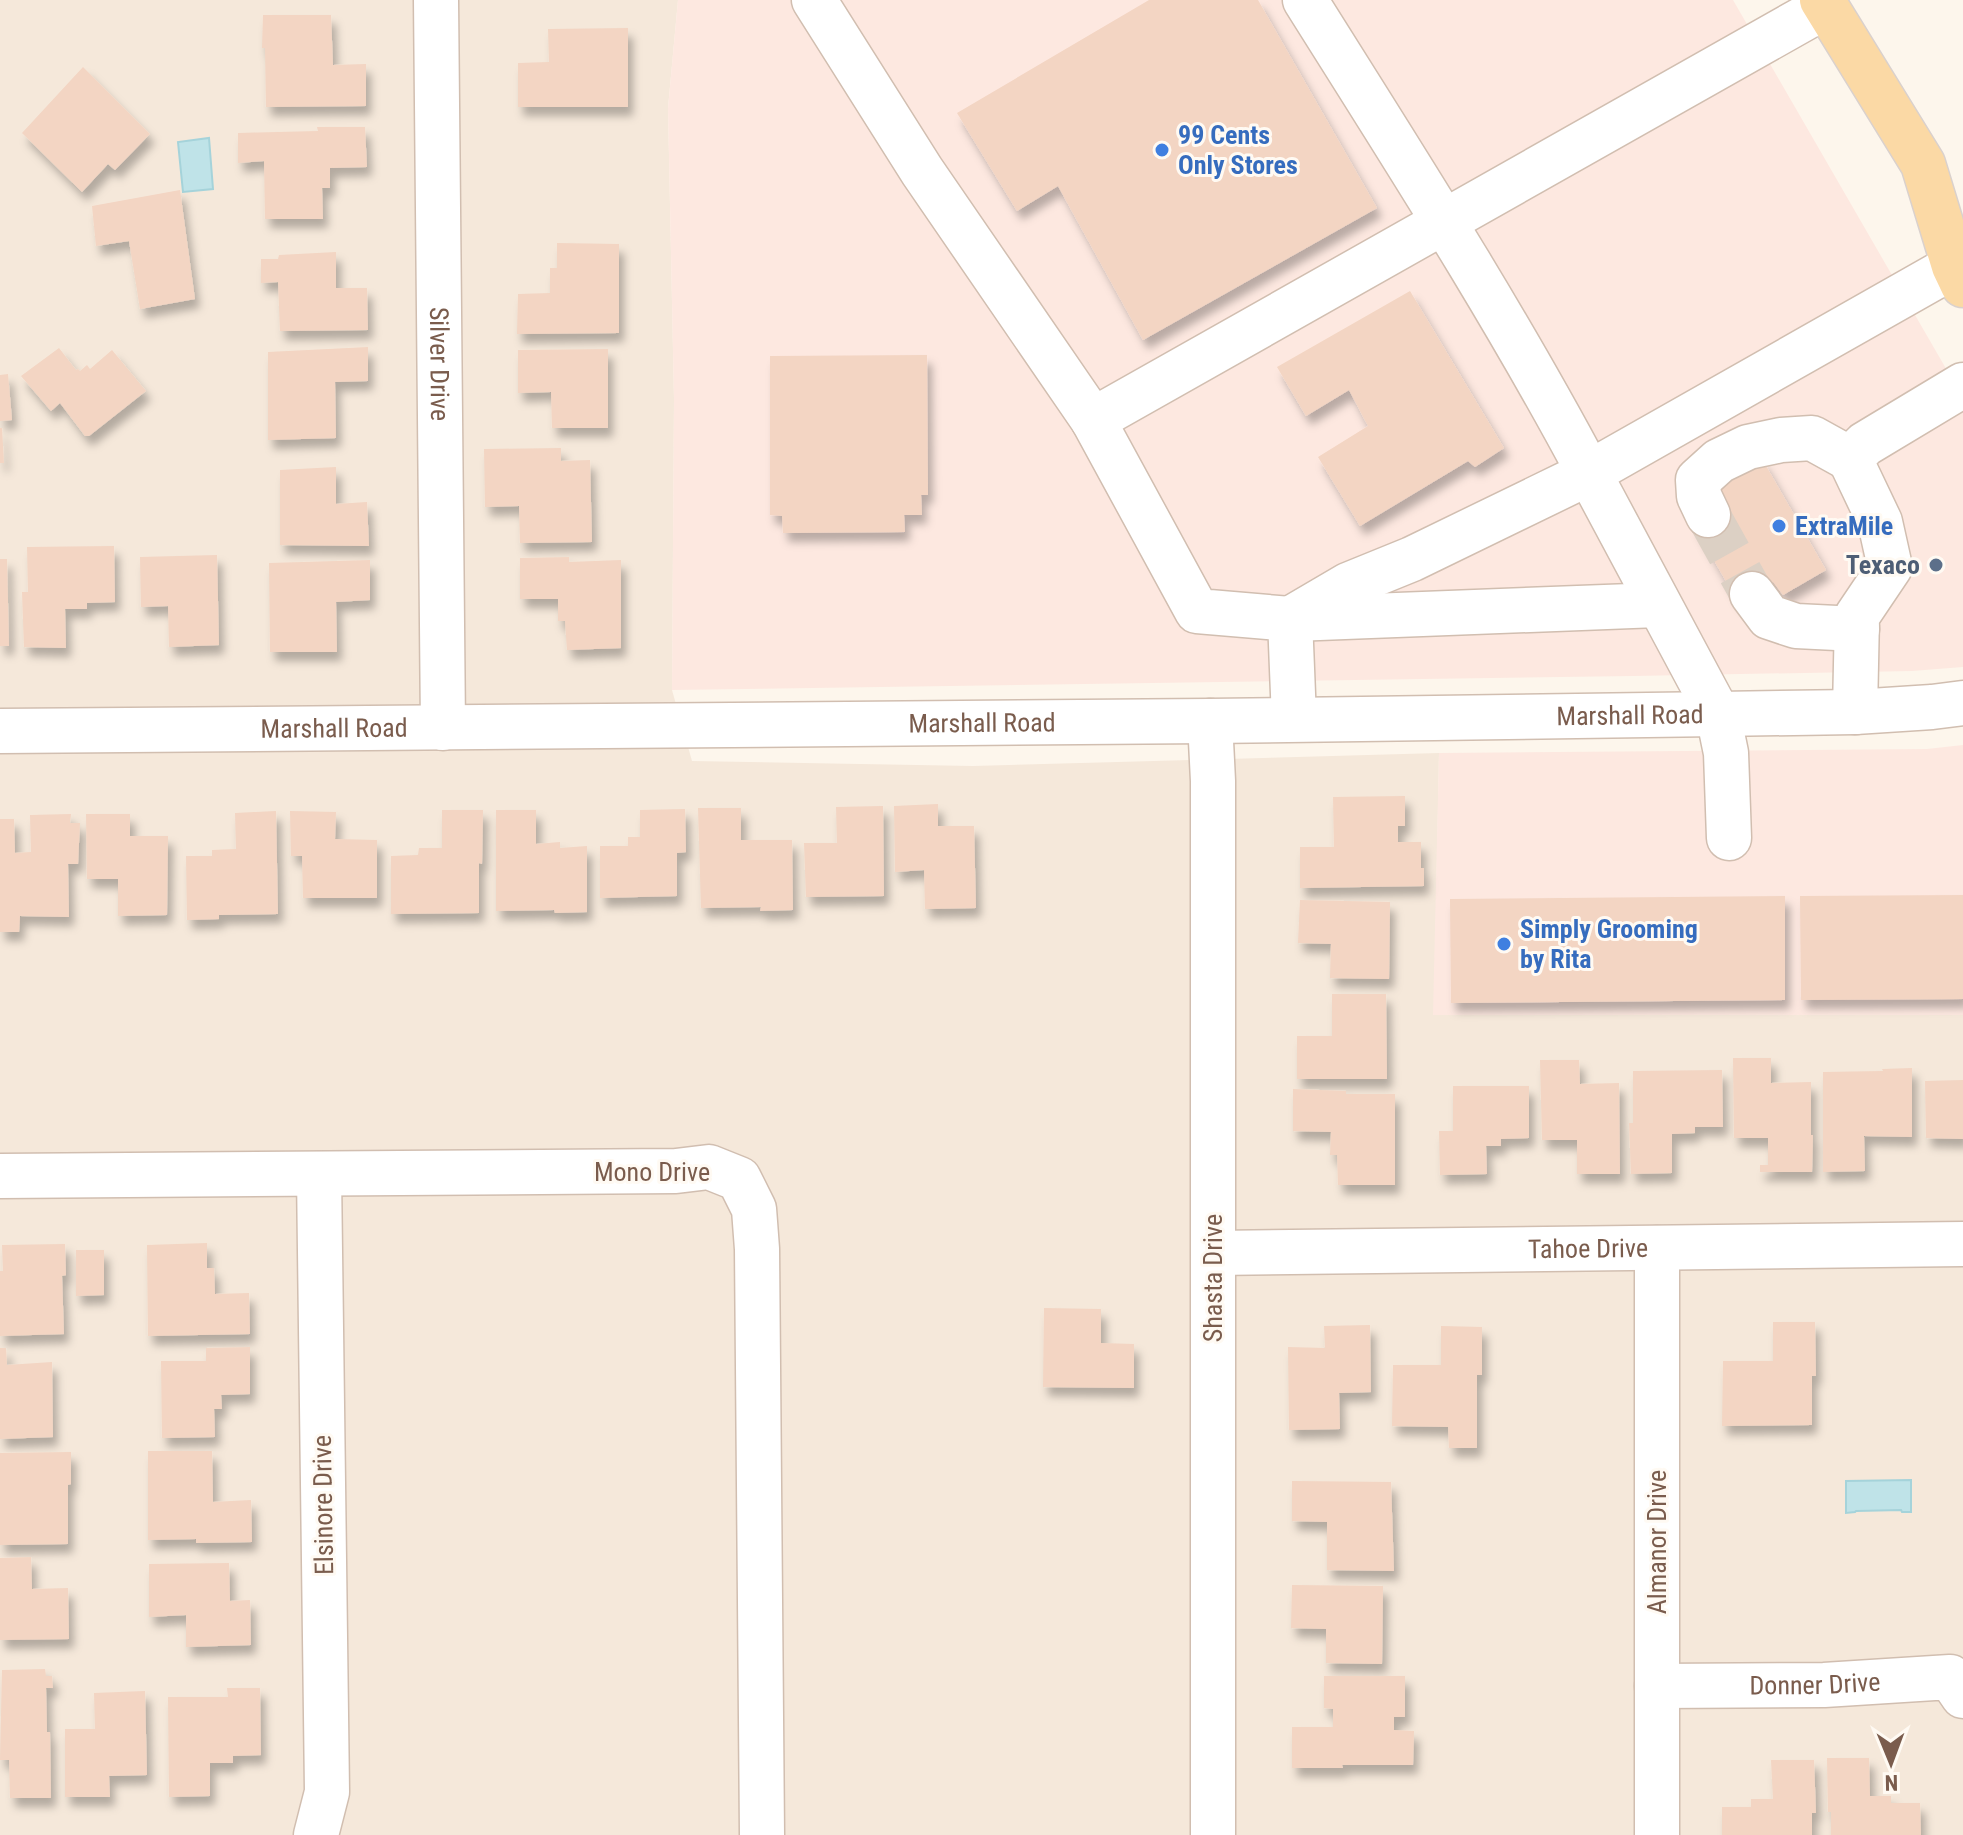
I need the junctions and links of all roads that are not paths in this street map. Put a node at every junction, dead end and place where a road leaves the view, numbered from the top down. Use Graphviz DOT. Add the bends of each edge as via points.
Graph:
graph roads {
  1 [pos="436,0"];
  2 [pos="814,0"];
  3 [pos="1305,0"];
  4 [pos="1824,3"];
  5 [pos="1923,164"];
  6 [pos="1963,199"];
  7 [pos="1445,222"];
  8 [pos="1958,276"];
  9 [pos="1963,385"];
  10 [pos="1093,420"];
  11 [pos="1850,459"];
  12 [pos="1589,473"];
  13 [pos="1708,515"];
  14 [pos="1752,594"];
  15 [pos="1658,605"];
  16 [pos="1290,619"];
  17 [pos="1857,629"];
  18 [pos="1963,703"];
  19 [pos="1855,712"];
  20 [pos="1718,714"];
  21 [pos="1294,719"];
  22 [pos="1210,721"];
  23 [pos="443,728"];
  24 [pos="0,731"];
  25 [pos="1729,838"];
  26 [pos="319,1174"];
  27 [pos="0,1176"];
  28 [pos="1963,1244"];
  29 [pos="1657,1248"];
  30 [pos="1214,1253"];
  31 [pos="1657,1686"];
  32 [pos="1963,1696"];
  33 [pos="316,1835"];
  34 [pos="762,1835"];
  35 [pos="1213,1835"];
  36 [pos="1657,1835"];
  1 -- 23 [label="street, Silver Drive"];
  2 -- 10 [label="street" via="922,171"];
  3 -- 7 [label="street"];
  4 -- 5 [label="main road"];
  4 -- 7 [label="street"];
  5 -- 6 [label="main road"];
  5 -- 8 [label="main road"];
  7 -- 10 [label="street"];
  7 -- 12 [label="street"];
  8 -- 12 [label="street"];
  9 -- 11 [label="street" via="1865,444"];
  10 -- 16 [label="street" via="1197,611"];
  11 -- 13 [label="street" via="1812,438 1748,447 1719,461 1698,480"];
  11 -- 17 [label="street" via="1880,522 1890,567 1857,616"];
  12 -- 15 [label="street"];
  12 -- 16 [label="street" via="1348,585"];
  14 -- 17 [label="street" via="1769,617 1796,626"];
  15 -- 16 [label="street"];
  15 -- 20 [label="street"];
  16 -- 21 [label="street"];
  17 -- 19 [label="street"];
  18 -- 19 [label="street, Marshall Road"];
  19 -- 20 [label="street, Marshall Road"];
  20 -- 21 [label="street, Marshall Road"];
  20 -- 25 [label="street" via="1726,753"];
  21 -- 22 [label="street, Marshall Road"];
  22 -- 23 [label="street, Marshall Road"];
  22 -- 30 [label="street, Shasta Drive"];
  23 -- 24 [label="street, Marshall Road"];
  26 -- 27 [label="street, Mono Drive"];
  26 -- 33 [label="street, Elsinore Drive" via="327,1792"];
  26 -- 34 [label="street, Mono Drive" via="709,1167 739,1179 754,1209 757,1249"];
  28 -- 29 [label="street, Tahoe Drive"];
  29 -- 30 [label="street, Tahoe Drive"];
  29 -- 31 [label="street, Almanor Drive"];
  30 -- 35 [label="street, Shasta Drive"];
  31 -- 32 [label="street, Donner Drive" via="1824,1685 1950,1677"];
  31 -- 36 [label="street, Almanor Drive"];
}
